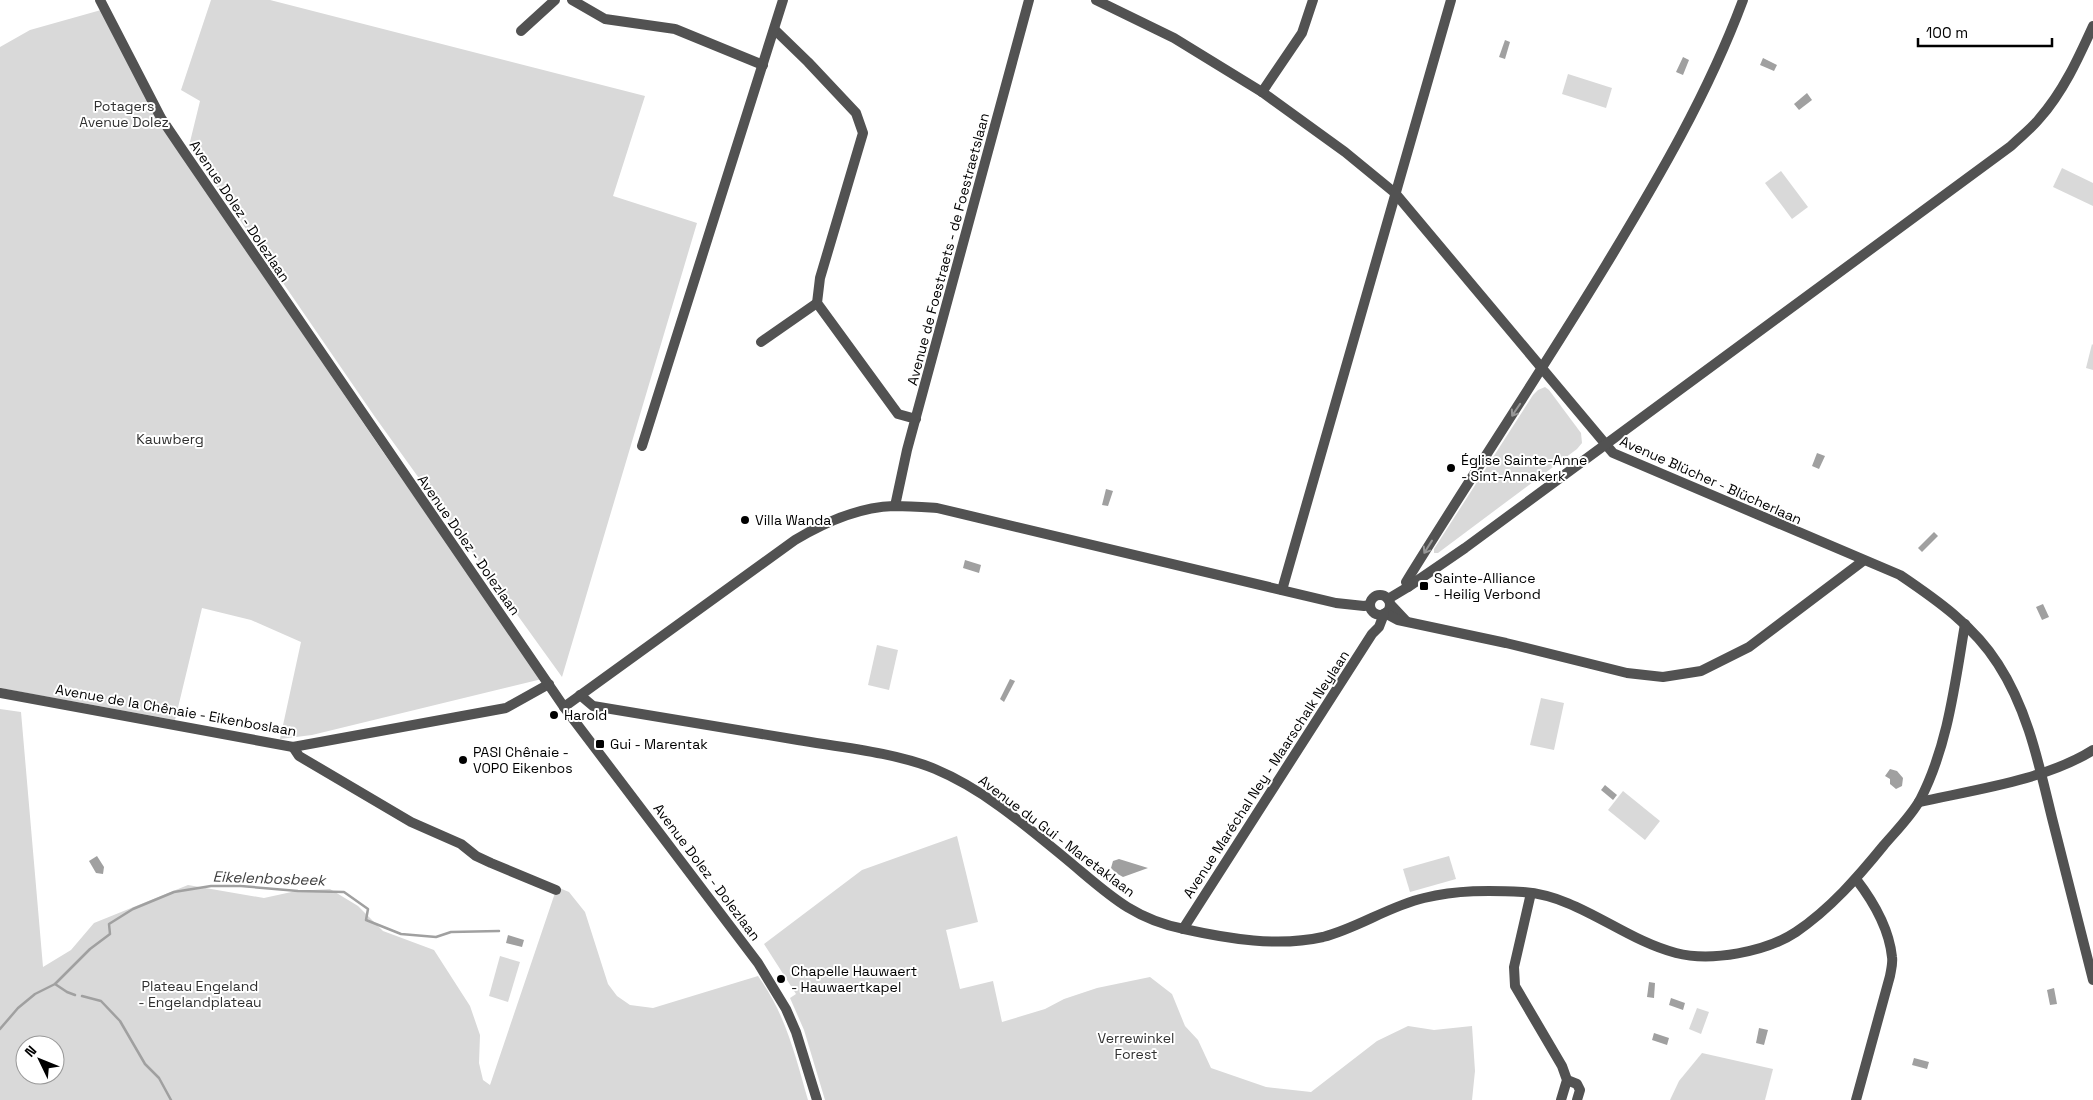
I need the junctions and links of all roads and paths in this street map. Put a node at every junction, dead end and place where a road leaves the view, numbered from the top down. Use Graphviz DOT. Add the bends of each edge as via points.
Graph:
graph roads {
  1 [pos="100,0"];
  2 [pos="555,0"];
  3 [pos="572,0"];
  4 [pos="781,0"];
  5 [pos="1029,0"];
  6 [pos="1096,0"];
  7 [pos="1313,0"];
  8 [pos="1451,0"];
  9 [pos="1743,0"];
  10 [pos="2093,26"];
  11 [pos="775,30"];
  12 [pos="522,31"];
  13 [pos="763,65"];
  14 [pos="1262,92"];
  15 [pos="1395,193"];
  16 [pos="817,303"];
  17 [pos="761,342"];
  18 [pos="1543,369"];
  19 [pos="916,419"];
  20 [pos="642,446"];
  21 [pos="1604,446"];
  22 [pos="895,506"];
  23 [pos="1863,561"];
  24 [pos="1408,587"];
  25 [pos="1282,590"];
  26 [pos="1382,608"];
  27 [pos="1965,624"];
  28 [pos="549,684"];
  29 [pos="0,693"];
  30 [pos="580,695"];
  31 [pos="564,707"];
  32 [pos="293,747"];
  33 [pos="2093,750"];
  34 [pos="2041,774"];
  35 [pos="1919,802"];
  36 [pos="1856,879"];
  37 [pos="556,890"];
  38 [pos="1531,893"];
  39 [pos="1183,929"];
  40 [pos="2093,980"];
  41 [pos="1567,1080"];
  42 [pos="817,1100"];
  43 [pos="1561,1100"];
  44 [pos="1577,1100"];
  45 [pos="1856,1100"];
  1 -- 28 [label="street, Avenue Dolez - Dolezlaan" via="167,128"];
  2 -- 12 [label="street"];
  3 -- 13 [label="street" via="605,19 675,29"];
  4 -- 11 [label="street"];
  5 -- 19 [label="street, Avenue de Foestraets - de Foestraetslaan"];
  6 -- 14 [label="street, Avenue Blücher - Blücherlaan" via="1174,38"];
  7 -- 14 [label="street" via="1302,33"];
  8 -- 15 [label="street"];
  9 -- 18 [label="street" via="1687,126"];
  10 -- 21 [label="street" via="2071,73 2056,96 2039,120 2011,146"];
  11 -- 13 [label="street"];
  11 -- 16 [label="street" via="856,112 863,133 820,278"];
  13 -- 20 [label="street"];
  14 -- 15 [label="street, Avenue Blücher - Blücherlaan"];
  15 -- 18 [label="street, Avenue Blücher - Blücherlaan"];
  15 -- 25 [label="street"];
  16 -- 17 [label="street"];
  16 -- 19 [label="street" via="898,414"];
  18 -- 21 [label="street, Avenue Blücher - Blücherlaan"];
  18 -- 24 [label="street, one-way" via="1406,582"];
  19 -- 22 [label="street, Avenue de Foestraets - de Foestraetslaan"];
  21 -- 23 [label="street, Avenue Blücher - Blücherlaan" via="1613,454"];
  21 -- 24 [label="street"];
  22 -- 25 [label="street" via="937,508"];
  22 -- 30 [label="street" via="847,515 820,525"];
  23 -- 26 [label="street" via="1749,647 1701,671 1663,677 1627,673 1406,620"];
  23 -- 27 [label="street, Avenue Blücher - Blücherlaan" via="1900,575"];
  24 -- 26 [label="street"];
  25 -- 26 [label="street"];
  26 -- 39 [label="street, Avenue Maréchal Ney - Maarschalk Neylaan" via="1379,627"];
  27 -- 34 [label="street, Avenue Blücher - Blücherlaan" via="1998,663 2020,703"];
  27 -- 35 [label="street, Avenue du Gui - Maretaklaan" via="1953,699 1937,758"];
  28 -- 31 [label="street, Avenue Dolez - Dolezlaan"];
  28 -- 32 [label="street, Avenue de la Chênaie - Eikenboslaan" via="506,708"];
  29 -- 32 [label="street, Avenue de la Chênaie - Eikenboslaan"];
  30 -- 31 [label="street"];
  30 -- 39 [label="street, Avenue du Gui - Maretaklaan" via="593,706 880,754 933,768 967,785 1000,808 1113,900 1152,921"];
  31 -- 42 [label="street, Avenue Dolez - Dolezlaan" via="758,962 792,1025"];
  32 -- 37 [label="street" via="299,756 411,822 461,844 476,856"];
  33 -- 34 [label="street" via="2076,761"];
  34 -- 35 [label="street"];
  34 -- 40 [label="street, Avenue Blücher - Blücherlaan"];
  35 -- 36 [label="street, Avenue du Gui - Maretaklaan"];
  36 -- 38 [label="street, Avenue du Gui - Maretaklaan" via="1793,934 1747,952 1708,957 1677,953 1557,899"];
  36 -- 45 [label="street" via="1884,925 1892,958"];
  38 -- 39 [label="street, Avenue du Gui - Maretaklaan" via="1481,890 1422,898 1324,936 1268,943"];
  38 -- 41 [label="street" via="1514,967 1515,986 1557,1055"];
  41 -- 43 [label="street"];
  41 -- 44 [label="street" via="1577,1084 1580,1090"];
}
